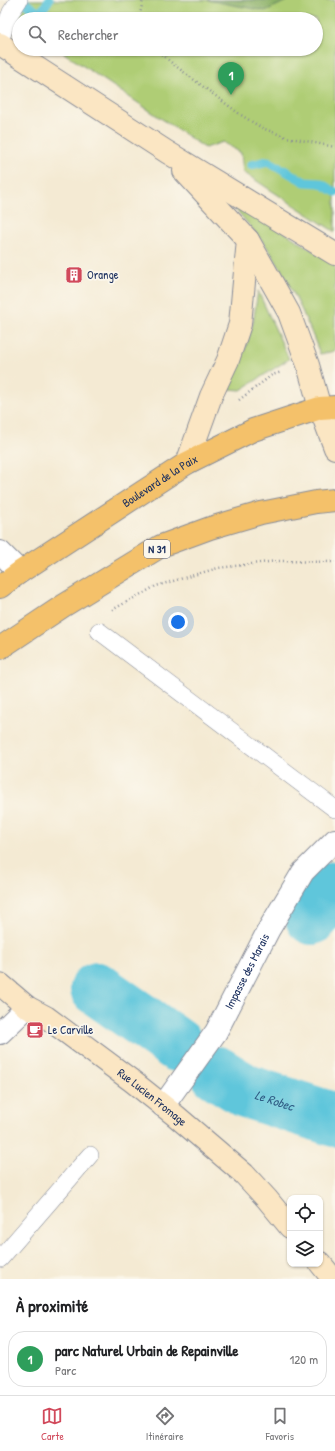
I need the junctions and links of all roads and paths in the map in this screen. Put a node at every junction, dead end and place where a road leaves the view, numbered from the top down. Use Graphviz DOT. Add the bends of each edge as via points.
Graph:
graph roads {
  1 [pos="142,0"];
  2 [pos="140,12"];
  3 [pos="12,13"];
  4 [pos="0,40"];
  5 [pos="0,44"];
  6 [pos="12,52"];
  7 [pos="19,56"];
  8 [pos="164,56"];
  9 [pos="335,147"];
  10 [pos="167,152"];
  11 [pos="248,240"];
  12 [pos="335,254"];
  13 [pos="308,365"];
  14 [pos="211,396"];
  15 [pos="327,407"];
  16 [pos="335,448"];
  17 [pos="186,463"];
  18 [pos="335,500"];
  19 [pos="0,552"];
  20 [pos="335,562"];
  21 [pos="20,572"];
  22 [pos="0,587"];
  23 [pos="108,612"];
  24 [pos="99,631"];
  25 [pos="0,648"];
  26 [pos="335,809"];
  27 [pos="335,840"];
  28 [pos="0,984"];
  29 [pos="27,1007"];
  30 [pos="0,1033"];
  31 [pos="163,1106"];
  32 [pos="90,1155"];
  33 [pos="287,1223"];
  34 [pos="0,1259"];
  35 [pos="323,1267"];
  36 [pos="333,1279"];
  1 -- 2 [label="path"];
  3 -- 4 [label="lane"];
  5 -- 6 [label="main road"];
  7 -- 10 [label="main road"];
  8 -- 9 [label="path" via="262,128 286,137"];
  10 -- 11 [label="main road"];
  10 -- 12 [label="main road"];
  11 -- 13 [label="main road" via="289,313"];
  11 -- 14 [label="main road" via="240,324 228,360"];
  13 -- 14 [label="path" via="272,374 240,400 231,403"];
  13 -- 15 [label="main road"];
  14 -- 17 [label="main road"];
  15 -- 16 [label="main road"];
  15 -- 17 [label="main road, Boulevard de la Paix" via="253,430"];
  17 -- 21 [label="main road, Boulevard de la Paix"];
  18 -- 25 [label="main road, N 31" via="261,513 161,546"];
  19 -- 21 [label="street"];
  20 -- 23 [label="path" via="276,561 218,568 156,586"];
  21 -- 22 [label="main road, Boulevard de la Paix"];
  24 -- 26 [label="lane"];
  27 -- 31 [label="street, Impasse des Marais" via="303,872 269,929 216,1032"];
  28 -- 29 [label="main road, Rue Lucien Fromage"];
  29 -- 30 [label="street"];
  29 -- 31 [label="main road, Rue Lucien Fromage" via="46,1017"];
  31 -- 33 [label="main road, Rue Lucien Fromage" via="244,1174"];
  32 -- 34 [label="lane"];
  35 -- 36 [label="main road"];
}
